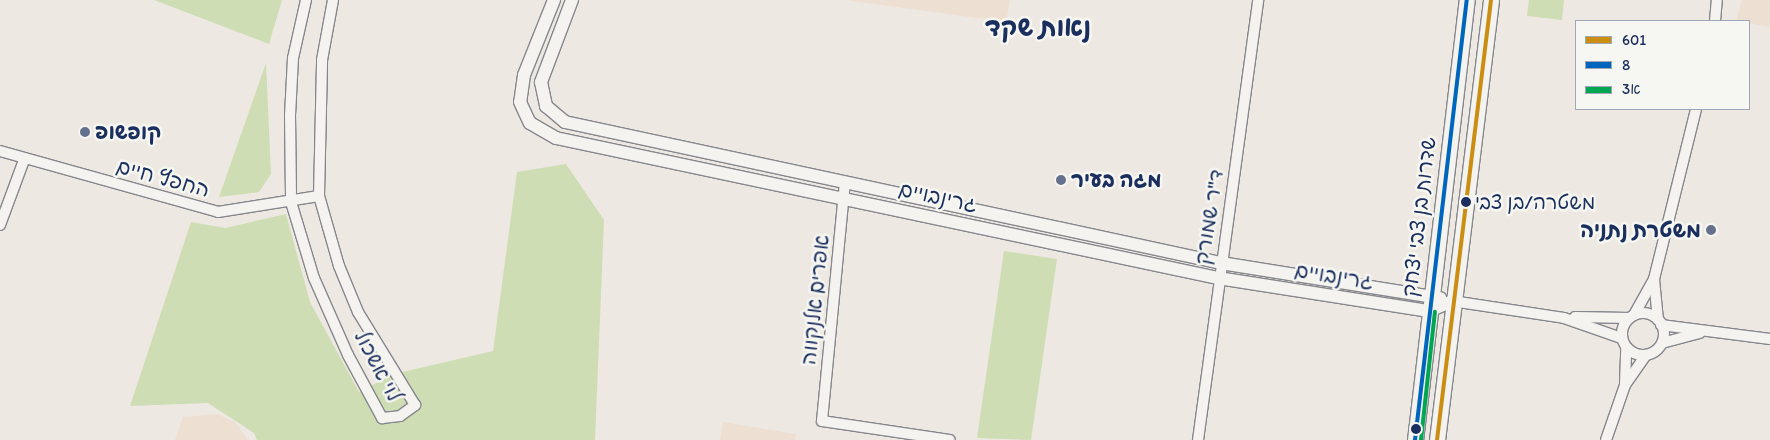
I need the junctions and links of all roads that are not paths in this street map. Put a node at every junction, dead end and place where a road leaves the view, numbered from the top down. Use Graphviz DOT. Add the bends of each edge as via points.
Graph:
graph roads {
  1 [pos="306,0"];
  2 [pos="333,0"];
  3 [pos="554,0"];
  4 [pos="572,0"];
  5 [pos="1258,0"];
  6 [pos="1467,0"];
  7 [pos="1491,0"];
  8 [pos="1717,0"];
  9 [pos="1715,20"];
  10 [pos="1696,110"];
  11 [pos="0,151"];
  12 [pos="24,160"];
  13 [pos="845,182"];
  14 [pos="320,196"];
  15 [pos="844,197"];
  16 [pos="291,202"];
  17 [pos="0,225"];
  18 [pos="1221,262"];
  19 [pos="1218,278"];
  20 [pos="1654,280"];
  21 [pos="1432,295"];
  22 [pos="1452,301"];
  23 [pos="1429,311"];
  24 [pos="1631,316"];
  25 [pos="1564,318"];
  26 [pos="1659,322"];
  27 [pos="1704,332"];
  28 [pos="1770,339"];
  29 [pos="1624,343"];
  30 [pos="1662,344"];
  31 [pos="1646,356"];
  32 [pos="1624,385"];
  33 [pos="950,440"];
  34 [pos="1198,440"];
  35 [pos="1415,440"];
  36 [pos="1437,440"];
  37 [pos="1606,440"];
  1 -- 16 [label="street, לוי אשכול" via="293,58"];
  2 -- 14 [label="street, לוי אשכול" via="322,60"];
  3 -- 15 [label="street, גרינבויים" via="524,75 520,102 530,123 556,138"];
  4 -- 13 [label="street, גרינבויים" via="541,82 546,106 565,122"];
  5 -- 18 [label="street, ד\"ר שמורק"];
  6 -- 21 [label="main road, שדרות בן צבי יצחק"];
  7 -- 22 [label="main road, שדרות בן צבי יצחק"];
  8 -- 9 [label="street"];
  10 -- 20 [label="street"];
  11 -- 12 [label="street, החפץ חיים"];
  12 -- 16 [label="street, החפץ חיים" via="218,212"];
  12 -- 17 [label="street"];
  13 -- 15 [label="street, אפרים אלנקווה"];
  13 -- 18 [label="street, גרינבויים"];
  14 -- 16 [label="street, החפץ חיים"];
  14 -- 16 [label="street, לוי אשכול" via="338,266 358,312 415,405 400,416 382,418 348,355 314,278"];
  15 -- 19 [label="street, גרינבויים"];
  15 -- 33 [label="street, אפרים אלנקווה" via="822,422"];
  18 -- 19 [label="street, ד\"ר שמורק"];
  18 -- 21 [label="street, גרינבויים"];
  19 -- 23 [label="street, גרינבויים"];
  19 -- 34 [label="street, ד\"ר שמורק"];
  20 -- 24 [label="street"];
  20 -- 26 [label="street"];
  21 -- 22 [label="street, גרינבויים"];
  21 -- 23 [label="main road, שדרות בן צבי יצחק"];
  22 -- 23 [label="street"];
  22 -- 25 [label="street"];
  22 -- 36 [label="main road, שדרות בן צבי יצחק"];
  23 -- 35 [label="main road, שדרות בן צבי יצחק"];
  24 -- 25 [label="street"];
  24 -- 26 [label="street" via="1648,314"];
  24 -- 29 [label="street" via="1623,327"];
  25 -- 29 [label="street"];
  26 -- 27 [label="street"];
  26 -- 30 [label="street"];
  27 -- 28 [label="street"];
  27 -- 30 [label="street"];
  29 -- 31 [label="street" via="1633,354"];
  29 -- 32 [label="street"];
  30 -- 31 [label="street"];
  31 -- 32 [label="street"];
  32 -- 37 [label="street"];
}
